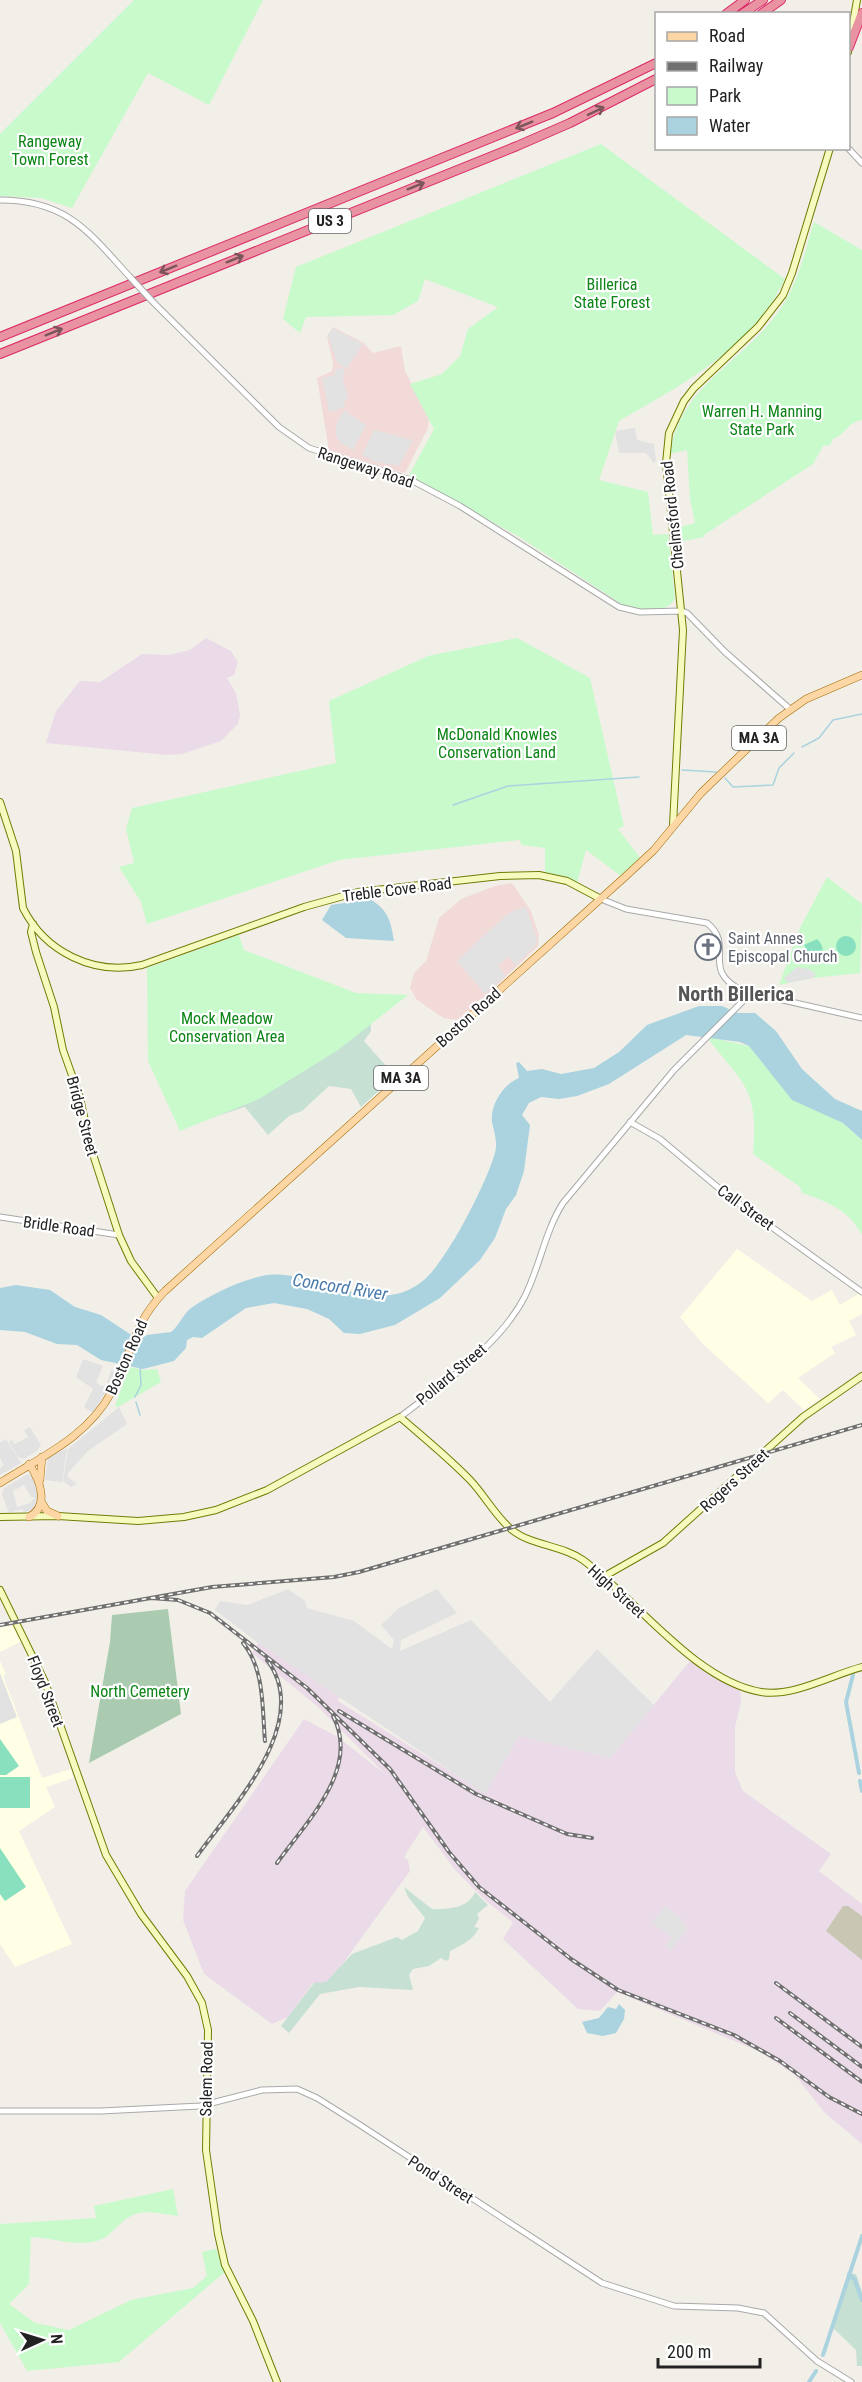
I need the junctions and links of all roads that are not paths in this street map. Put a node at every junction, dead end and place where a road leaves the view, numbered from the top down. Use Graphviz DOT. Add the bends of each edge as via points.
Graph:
graph roads {
  1 [pos="745,0"];
  2 [pos="763,0"];
  3 [pos="781,0"];
  4 [pos="857,0"];
  5 [pos="729,12"];
  6 [pos="745,12"];
  7 [pos="764,12"];
  8 [pos="862,13"];
  9 [pos="850,41"];
  10 [pos="850,44"];
  11 [pos="655,64"];
  12 [pos="655,80"];
  13 [pos="850,148"];
  14 [pos="829,150"];
  15 [pos="862,163"];
  16 [pos="0,200"];
  17 [pos="0,337"];
  18 [pos="0,354"];
  19 [pos="682,611"];
  20 [pos="862,675"];
  21 [pos="791,710"];
  22 [pos="0,802"];
  23 [pos="673,825"];
  24 [pos="601,899"];
  25 [pos="33,924"];
  26 [pos="750,994"];
  27 [pos="862,1018"];
  28 [pos="630,1122"];
  29 [pos="0,1217"];
  30 [pos="119,1234"];
  31 [pos="862,1292"];
  32 [pos="158,1298"];
  33 [pos="862,1376"];
  34 [pos="400,1417"];
  35 [pos="42,1457"];
  36 [pos="30,1464"];
  37 [pos="0,1483"];
  38 [pos="39,1483"];
  39 [pos="41,1501"];
  40 [pos="58,1516"];
  41 [pos="0,1517"];
  42 [pos="29,1517"];
  43 [pos="603,1577"];
  44 [pos="0,1590"];
  45 [pos="862,1667"];
  46 [pos="83,1796"];
  47 [pos="206,2105"];
  48 [pos="0,2111"];
  49 [pos="277,2382"];
  50 [pos="851,2382"];
  1 -- 5 [label="highway"];
  2 -- 6 [label="highway"];
  3 -- 7 [label="highway"];
  4 -- 9 [label="main road"];
  8 -- 10 [label="highway"];
  11 -- 17 [label="highway, US 3, one-way" via="553,113"];
  18 -- 12 [label="highway, US 3, one-way" via="517,146"];
  13 -- 15 [label="street"];
  14 -- 19 [label="main road, Chelmsford Road" via="783,295 758,327 694,388 671,426 666,463"];
  16 -- 19 [label="street, Rangeway Road, bridge" via="34,202 64,213 82,225 279,427 309,448 411,480 501,530 619,607 640,612"];
  19 -- 21 [label="street" via="692,616 725,652"];
  19 -- 23 [label="main road, Chelmsford Road"];
  20 -- 21 [label="main road, Boston Road / MA 3A"];
  21 -- 23 [label="main road, Boston Road / MA 3A"];
  22 -- 25 [label="main road, Treble Cove Road" via="16,851 23,908"];
  23 -- 24 [label="main road, Boston Road / MA 3A" via="654,850"];
  24 -- 25 [label="main road, Treble Cove Road" via="558,878 531,875 358,892 301,908 142,965 112,969 76,959"];
  24 -- 26 [label="street, Treble Cove Road" via="626,909 707,923 719,940 722,976"];
  24 -- 32 [label="main road, Boston Road / MA 3A"];
  25 -- 30 [label="main road, Bridge Street" via="31,932 63,1050"];
  26 -- 27 [label="street"];
  26 -- 28 [label="street, Pollard Street"];
  28 -- 31 [label="street, Call Street" via="654,1135 727,1195"];
  28 -- 34 [label="street, Pollard Street" via="559,1209 526,1294 509,1321 466,1363"];
  29 -- 30 [label="street, Bridle Road"];
  30 -- 32 [label="main road, Bridge Street" via="131,1261"];
  32 -- 35 [label="main road, Boston Road / MA 3A" via="144,1315 105,1403 73,1437"];
  33 -- 43 [label="main road, Rogers Street" via="803,1417 663,1543"];
  34 -- 40 [label="main road, Pollard Street" via="267,1490 219,1509 138,1521"];
  34 -- 43 [label="main road, High Street" via="466,1476 514,1531 568,1552"];
  35 -- 36 [label="main road, Boston Road / MA 3A"];
  35 -- 38 [label="main road"];
  36 -- 37 [label="main road, Boston Road / MA 3A"];
  36 -- 38 [label="main road"];
  38 -- 39 [label="main road"];
  39 -- 40 [label="main road" via="47,1511"];
  39 -- 42 [label="main road" via="37,1512"];
  40 -- 42 [label="main road, Pollard Street"];
  41 -- 42 [label="main road, Pollard Street"];
  43 -- 45 [label="main road, High Street" via="694,1659 752,1689 781,1691"];
  44 -- 46 [label="main road, Floyd Street" via="45,1682"];
  46 -- 47 [label="main road, Salem Road" via="106,1855 125,1889 202,2003 207,2030"];
  47 -- 48 [label="street, Pond Street"];
  47 -- 49 [label="main road, Salem Road" via="208,2171 222,2254"];
  47 -- 50 [label="street, Pond Street" via="277,2088 309,2094 602,2283 674,2306 764,2313 817,2361"];
}
